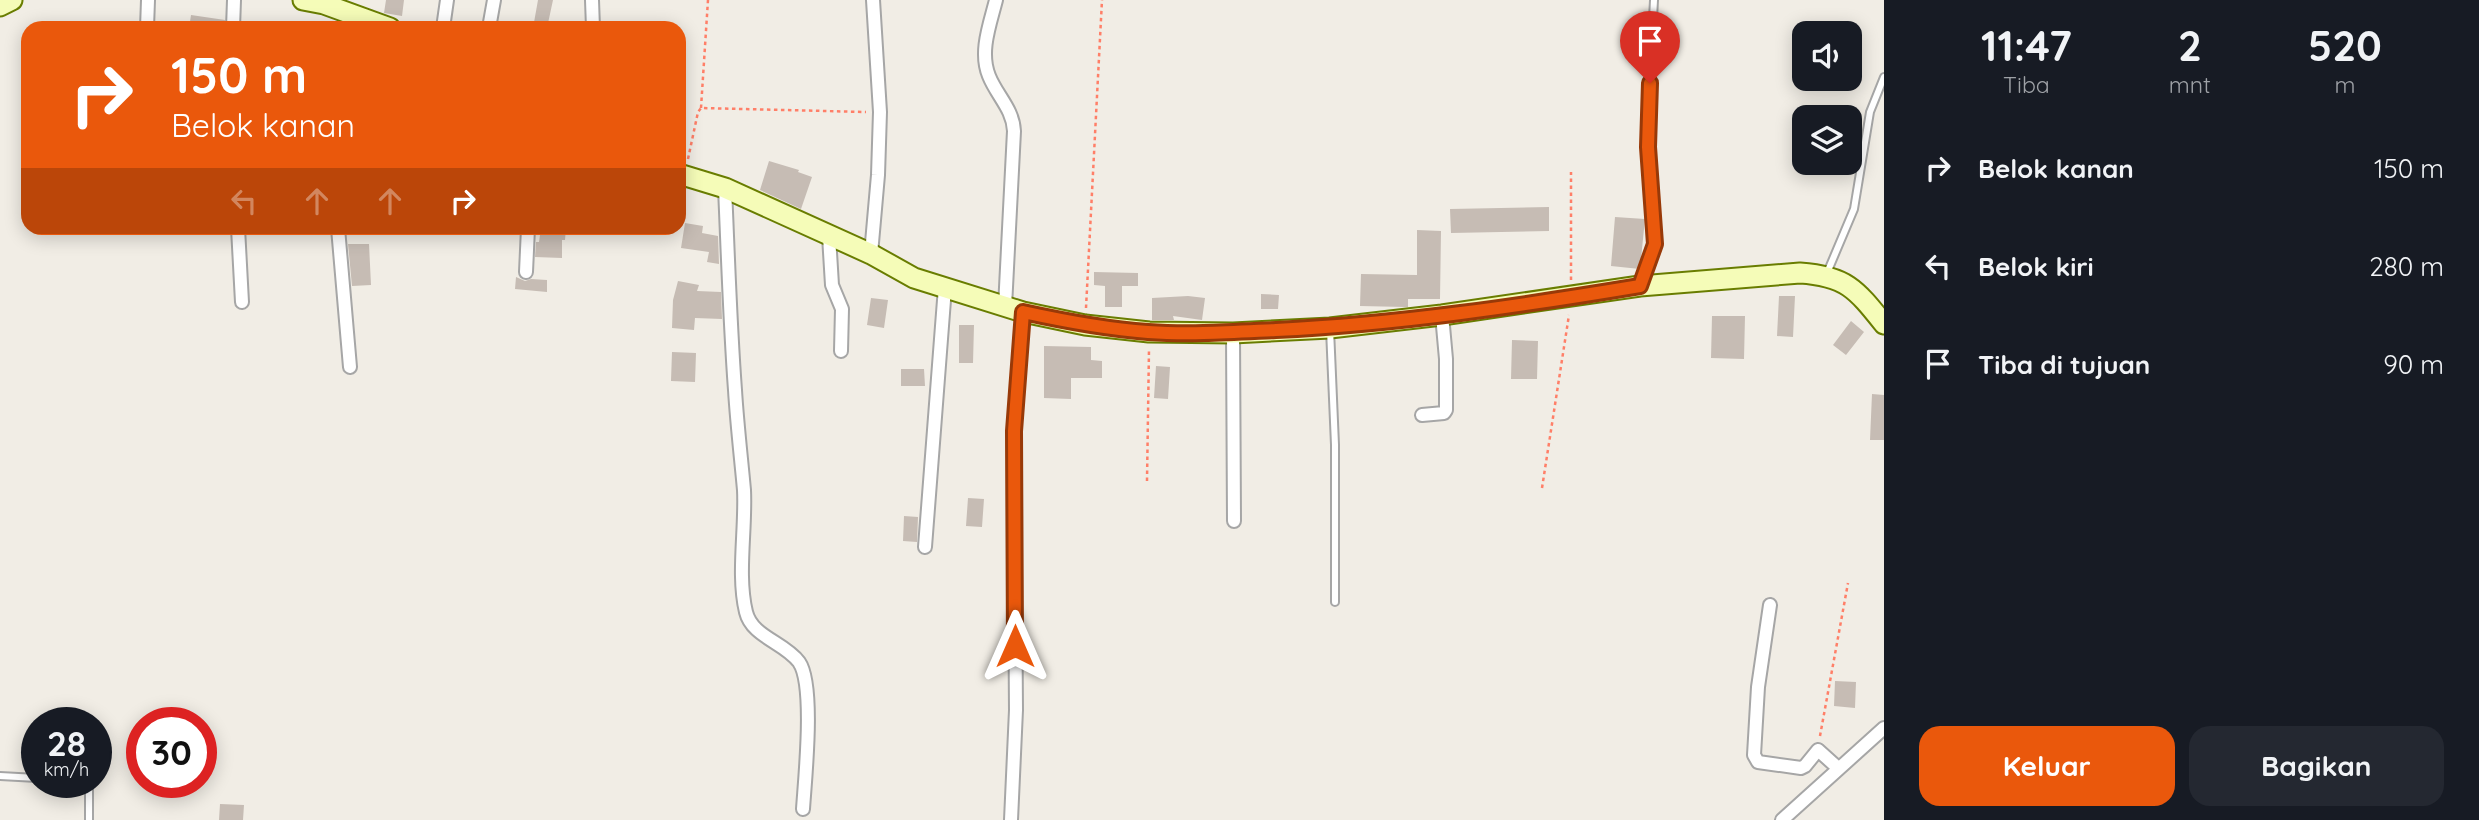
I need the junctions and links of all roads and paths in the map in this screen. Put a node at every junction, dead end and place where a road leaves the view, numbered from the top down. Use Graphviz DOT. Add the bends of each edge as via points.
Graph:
graph roads {
  1 [pos="12,0"];
  2 [pos="148,0"];
  3 [pos="234,0"];
  4 [pos="303,0"];
  5 [pos="447,0"];
  6 [pos="494,0"];
  7 [pos="592,0"];
  8 [pos="708,0"];
  9 [pos="873,0"];
  10 [pos="996,0"];
  11 [pos="1102,0"];
  12 [pos="1654,0"];
  13 [pos="325,2"];
  14 [pos="0,6"];
  15 [pos="147,21"];
  16 [pos="233,21"];
  17 [pos="354,21"];
  18 [pos="444,21"];
  19 [pos="490,21"];
  20 [pos="593,21"];
  21 [pos="1884,77"];
  22 [pos="701,108"];
  23 [pos="880,112"];
  24 [pos="686,156"];
  25 [pos="1572,172"];
  26 [pos="686,176"];
  27 [pos="725,188"];
  28 [pos="238,235"];
  29 [pos="339,235"];
  30 [pos="528,235"];
  31 [pos="829,236"];
  32 [pos="871,254"];
  33 [pos="526,272"];
  34 [pos="1826,275"];
  35 [pos="1640,286"];
  36 [pos="945,287"];
  37 [pos="1571,297"];
  38 [pos="242,302"];
  39 [pos="1014,309"];
  40 [pos="1441,315"];
  41 [pos="1884,324"];
  42 [pos="1085,325"];
  43 [pos="1330,328"];
  44 [pos="1149,332"];
  45 [pos="1233,332"];
  46 [pos="841,351"];
  47 [pos="350,367"];
  48 [pos="1422,415"];
  49 [pos="1147,481"];
  50 [pos="1542,488"];
  51 [pos="1234,521"];
  52 [pos="925,547"];
  53 [pos="1848,583"];
  54 [pos="1335,602"];
  55 [pos="1770,605"];
  56 [pos="1884,728"];
  57 [pos="1818,750"];
  58 [pos="1838,768"];
  59 [pos="0,776"];
  60 [pos="21,777"];
  61 [pos="89,798"];
  62 [pos="803,809"];
  63 [pos="89,820"];
  64 [pos="1011,820"];
  65 [pos="1782,820"];
  1 -- 14 [label="main road"];
  2 -- 15 [label="street"];
  3 -- 16 [label="street"];
  4 -- 13 [label="main road"];
  5 -- 18 [label="street"];
  6 -- 19 [label="street"];
  7 -- 20 [label="street"];
  8 -- 22 [label="path"];
  9 -- 23 [label="street"];
  10 -- 39 [label="street" via="985,44 986,63 990,79 1011,113 1014,131"];
  11 -- 42 [label="path"];
  12 -- 35 [label="lane" via="1647,129 1655,244"];
  13 -- 17 [label="main road"];
  21 -- 34 [label="lane" via="1870,112 1854,209"];
  22 -- 23 [label="path"];
  22 -- 24 [label="path"];
  23 -- 32 [label="street"];
  25 -- 37 [label="path"];
  26 -- 27 [label="main road"];
  27 -- 31 [label="main road"];
  27 -- 62 [label="street" via="744,490 743,593 751,624 786,649 802,668 807,722"];
  28 -- 38 [label="street"];
  29 -- 47 [label="street"];
  30 -- 33 [label="street"];
  31 -- 32 [label="main road"];
  31 -- 46 [label="street" via="832,285 842,309"];
  32 -- 36 [label="main road" via="915,278"];
  34 -- 35 [label="main road" via="1800,273"];
  34 -- 41 [label="main road" via="1856,291"];
  35 -- 37 [label="main road"];
  36 -- 39 [label="main road"];
  36 -- 52 [label="street"];
  37 -- 40 [label="main road"];
  37 -- 50 [label="path"];
  39 -- 42 [label="main road"];
  39 -- 64 [label="street" via="1016,709"];
  40 -- 43 [label="main road"];
  40 -- 48 [label="street" via="1446,410"];
  42 -- 44 [label="main road"];
  43 -- 45 [label="main road"];
  43 -- 54 [label="lane"];
  44 -- 45 [label="main road"];
  44 -- 49 [label="path"];
  45 -- 51 [label="street"];
  53 -- 57 [label="path"];
  55 -- 57 [label="street" via="1754,755 1758,762 1801,768"];
  56 -- 58 [label="street"];
  57 -- 58 [label="street"];
  58 -- 65 [label="street"];
  59 -- 60 [label="lane"];
  61 -- 63 [label="lane"];
}
